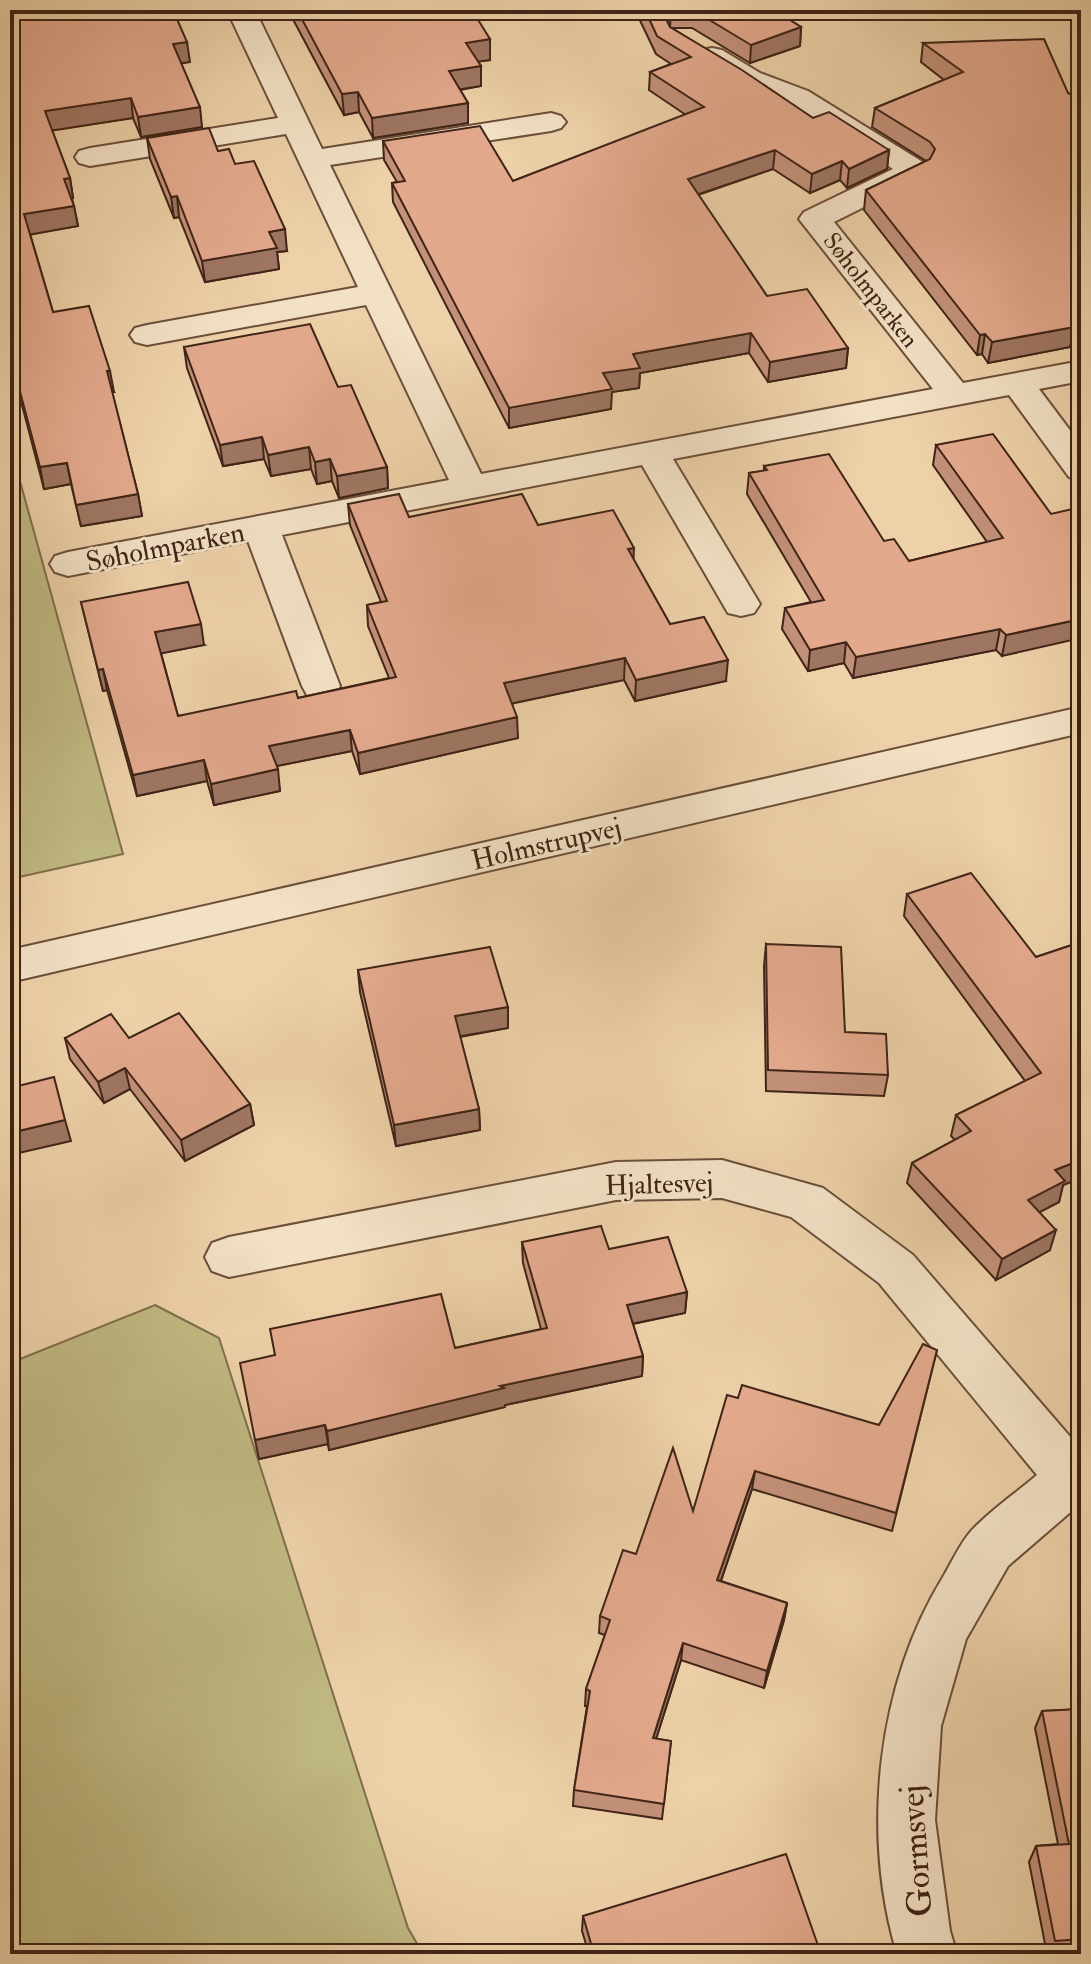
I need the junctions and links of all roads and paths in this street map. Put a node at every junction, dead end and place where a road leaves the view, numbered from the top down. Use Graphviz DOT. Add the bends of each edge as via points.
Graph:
graph roads {
  1 [pos="241,10"];
  2 [pos="693,44"];
  3 [pos="551,122"];
  4 [pos="296,124"];
  5 [pos="90,157"];
  6 [pos="313,159"];
  7 [pos="377,293"];
  8 [pos="147,335"];
  9 [pos="1081,371"];
  10 [pos="1017,383"];
  11 [pos="955,395"];
  12 [pos="652,453"];
  13 [pos="1081,469"];
  14 [pos="470,488"];
  15 [pos="261,527"];
  16 [pos="68,564"];
  17 [pos="741,604"];
  18 [pos="321,686"];
  19 [pos="1081,720"];
  20 [pos="10,966"];
  21 [pos="229,1257"];
  22 [pos="1076,1473"];
  23 [pos="927,1954"];
  1 -- 4 [label="street"];
  2 -- 11 [label="street, Søholmparken" via="750,79 798,97 915,170 815,219"];
  3 -- 6 [label="street"];
  4 -- 5 [label="street"];
  4 -- 6 [label="street"];
  6 -- 7 [label="street"];
  7 -- 8 [label="street"];
  7 -- 14 [label="street"];
  9 -- 10 [label="street, Søholmparken"];
  10 -- 11 [label="street, Søholmparken"];
  10 -- 13 [label="street"];
  11 -- 12 [label="street, Søholmparken"];
  12 -- 14 [label="street, Søholmparken"];
  12 -- 17 [label="street"];
  14 -- 15 [label="street, Søholmparken"];
  15 -- 16 [label="street, Søholmparken"];
  15 -- 18 [label="street, Søholmparken"];
  19 -- 20 [label="street, Holmstrupvej"];
  21 -- 22 [label="street, Hjaltesvej" via="616,1181 722,1179 806,1202 896,1269"];
  22 -- 23 [label="street, Gormsvej" via="989,1549 941,1630 913,1726 906,1820"];
}
